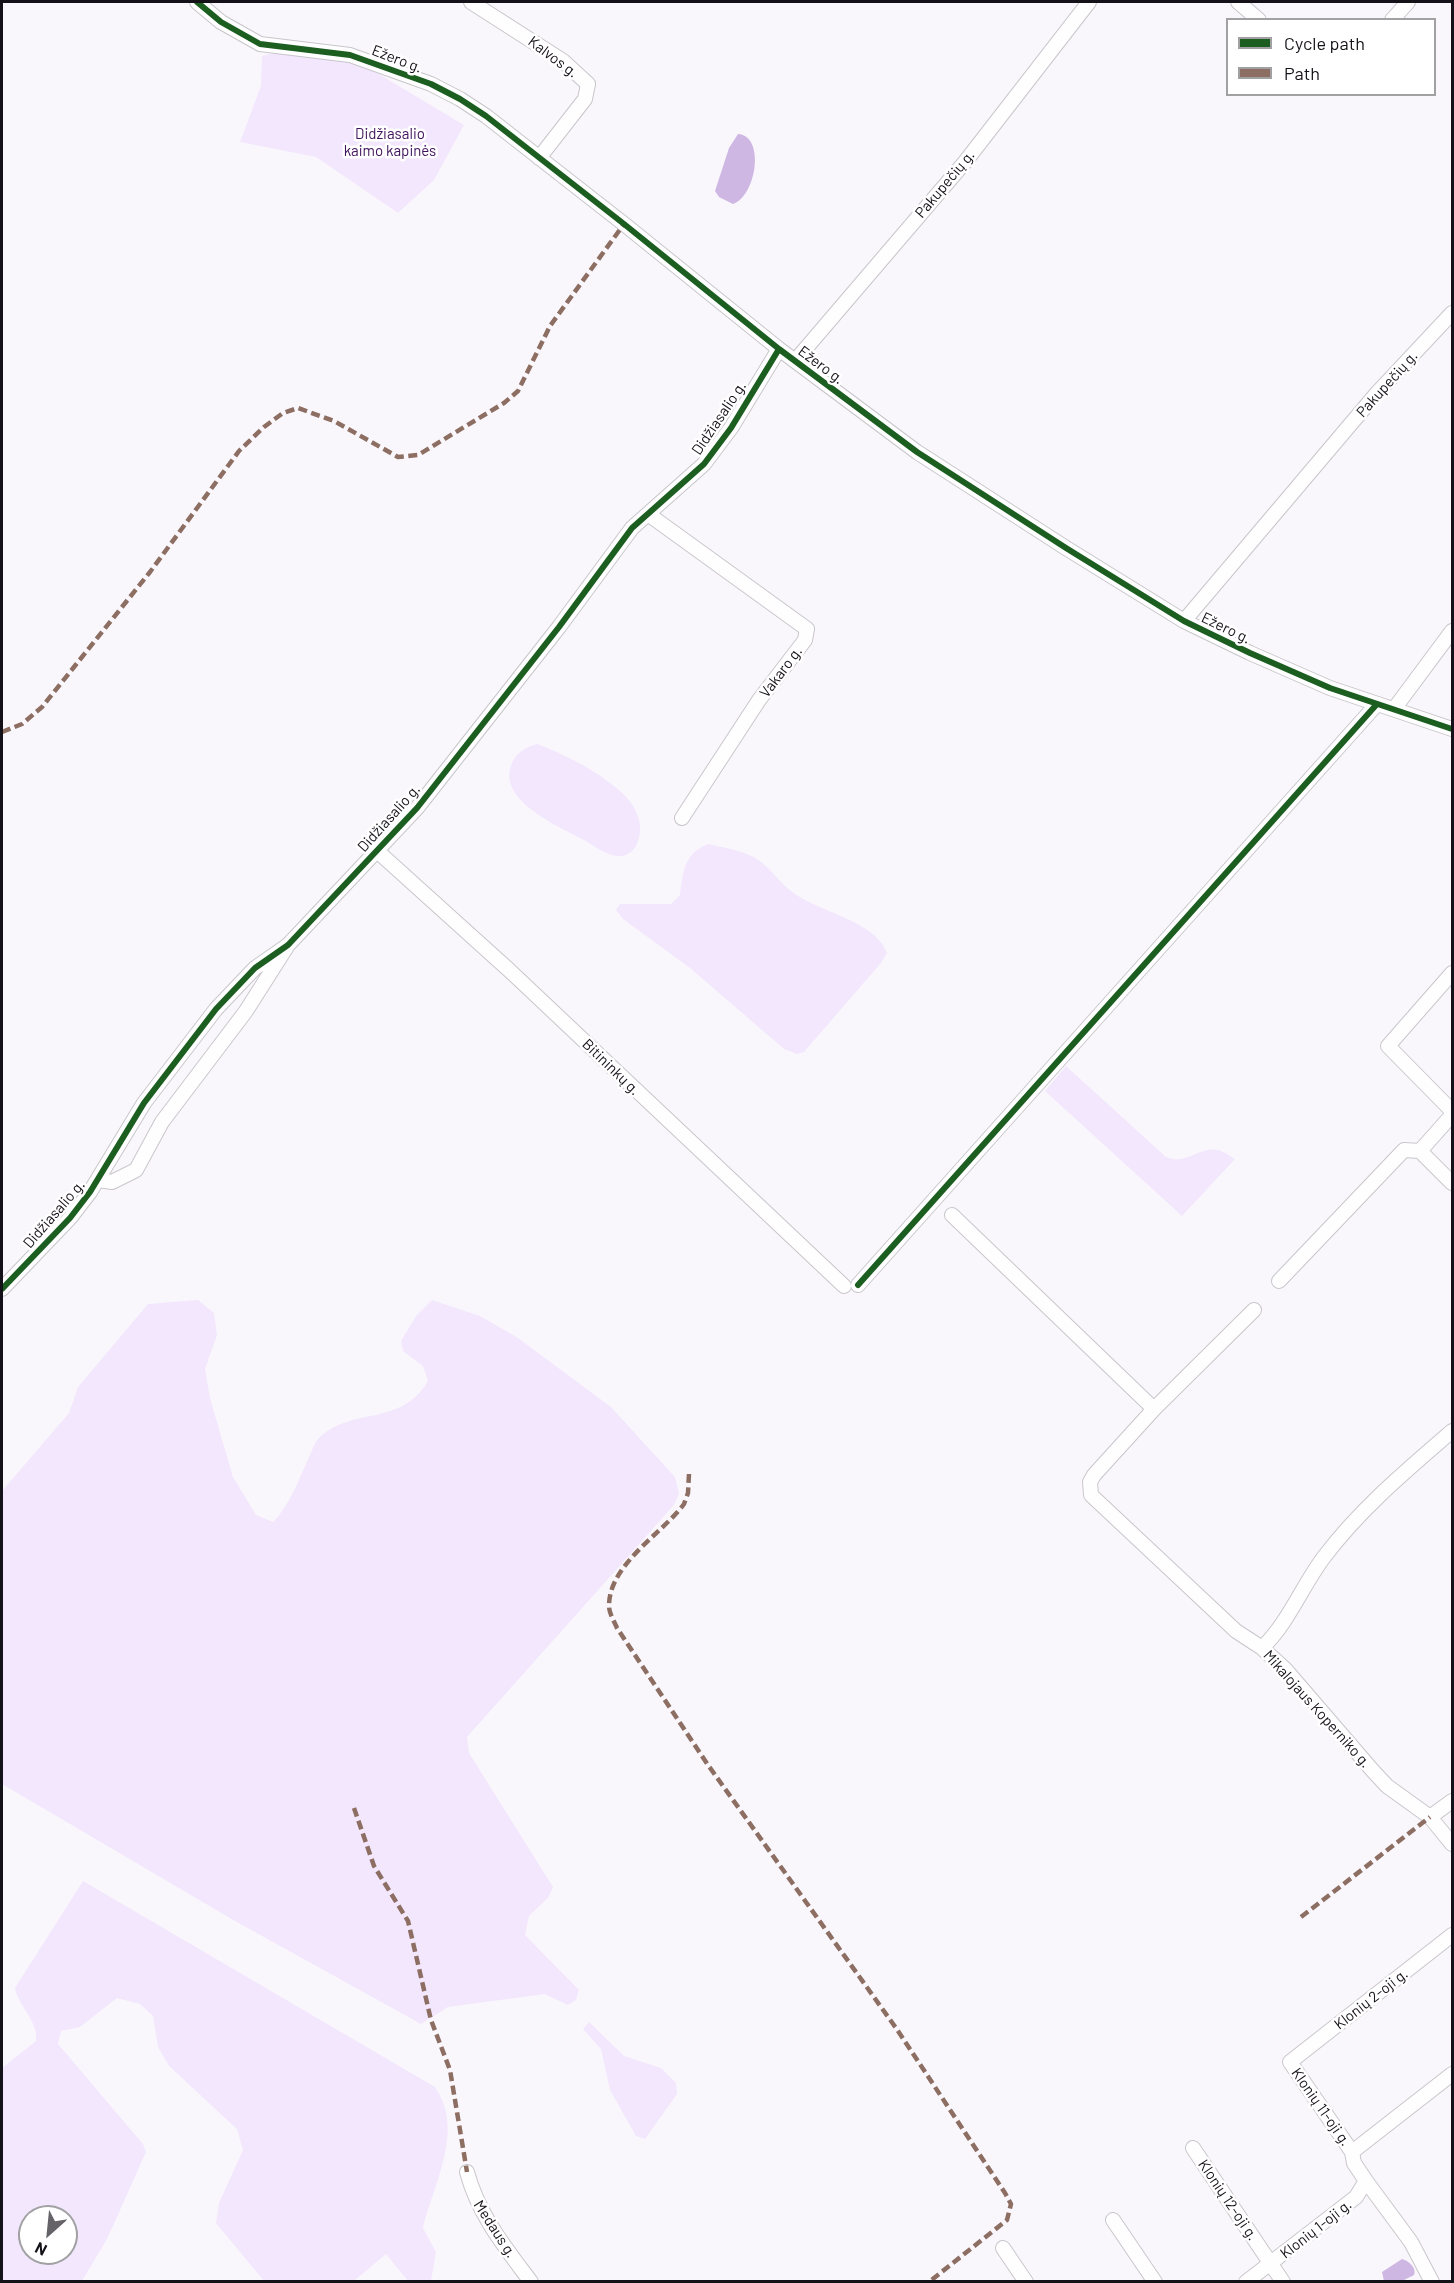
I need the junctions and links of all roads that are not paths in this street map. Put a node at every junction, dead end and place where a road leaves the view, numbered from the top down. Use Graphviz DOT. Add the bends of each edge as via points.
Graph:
graph roads {
  1 [pos="197,2"];
  2 [pos="471,2"];
  3 [pos="1089,2"];
  4 [pos="1238,2"];
  5 [pos="1408,2"];
  6 [pos="1257,18"];
  7 [pos="1394,18"];
  8 [pos="539,158"];
  9 [pos="1452,313"];
  10 [pos="779,349"];
  11 [pos="795,361"];
  12 [pos="648,514"];
  13 [pos="1184,621"];
  14 [pos="1452,631"];
  15 [pos="1377,704"];
  16 [pos="1394,709"];
  17 [pos="1452,729"];
  18 [pos="682,818"];
  19 [pos="376,850"];
  20 [pos="288,945"];
  21 [pos="1452,973"];
  22 [pos="1420,1151"];
  23 [pos="99,1180"];
  24 [pos="1452,1183"];
  25 [pos="952,1215"];
  26 [pos="1279,1281"];
  27 [pos="2,1289"];
  28 [pos="1254,1310"];
  29 [pos="1154,1409"];
  30 [pos="1452,1431"];
  31 [pos="1262,1648"];
  32 [pos="1452,1801"];
  33 [pos="1430,1817"];
  34 [pos="1452,1844"];
  35 [pos="1452,1935"];
  36 [pos="1290,2062"];
  37 [pos="1452,2074"];
  38 [pos="1193,2148"];
  39 [pos="1352,2152"];
  40 [pos="467,2172"];
  41 [pos="1366,2181"];
  42 [pos="1113,2220"];
  43 [pos="1004,2248"];
  44 [pos="1271,2265"];
  45 [pos="531,2282"];
  46 [pos="1026,2282"];
  47 [pos="1155,2282"];
  48 [pos="1246,2282"];
  49 [pos="1283,2282"];
  50 [pos="1432,2282"];
  1 -- 8 [label="street, Ežero g." via="236,32 260,44 350,55 431,84 486,116"];
  2 -- 8 [label="street, Kalvos g." via="563,61 588,84 585,99"];
  3 -- 11 [label="street, Pakupečių g." via="965,162"];
  4 -- 6 [label="street"];
  5 -- 7 [label="street"];
  8 -- 10 [label="street, Ežero g."];
  9 -- 13 [label="street, Pakupečių g." via="1377,393"];
  10 -- 11 [label="street, Ežero g."];
  10 -- 12 [label="street, Didžiasalio g." via="704,464"];
  11 -- 13 [label="street, Ežero g." via="917,452"];
  12 -- 18 [label="street, Vakaro g." via="807,629 805,640 759,700"];
  12 -- 19 [label="street, Didžiasalio g." via="632,528 417,808"];
  13 -- 15 [label="street, Ežero g." via="1312,681"];
  14 -- 16 [label="street"];
  15 -- 16 [label="street, Ežero g."];
  15 -- 19 [label="street, Bitininkų g." via="851,1286"];
  16 -- 17 [label="street, Ežero g."];
  19 -- 20 [label="street, Didžiasalio g."];
  20 -- 23 [label="street, Didžiasalio g." via="255,968 216,1009 144,1103"];
  20 -- 23 [label="street" via="246,1011 162,1122 136,1170 112,1182"];
  21 -- 22 [label="street" via="1388,1046 1452,1111"];
  22 -- 24 [label="street"];
  22 -- 26 [label="street" via="1404,1150"];
  23 -- 27 [label="street, Didžiasalio g." via="70,1218"];
  25 -- 29 [label="street"];
  28 -- 29 [label="street"];
  29 -- 31 [label="street" via="1094,1475 1090,1495 1246,1640"];
  30 -- 31 [label="street, Mikalojaus Koperniko g." via="1368,1506 1323,1557 1279,1629"];
  31 -- 33 [label="street, Mikalojaus Koperniko g." via="1286,1670 1387,1786"];
  32 -- 33 [label="street"];
  33 -- 34 [label="street, Mikalojaus Koperniko g."];
  35 -- 36 [label="street, Klonių 2-oji g."];
  36 -- 39 [label="street, Klonių 11-oji g."];
  37 -- 39 [label="street"];
  38 -- 44 [label="street, Klonių 12-oji g."];
  39 -- 41 [label="street"];
  40 -- 45 [label="street, Medaus g." via="473,2196"];
  41 -- 44 [label="street, Klonių 1-oji g." via="1341,2211"];
  41 -- 50 [label="street" via="1411,2242"];
  42 -- 47 [label="street"];
  43 -- 46 [label="street"];
  44 -- 48 [label="street, Klonių 1-oji g."];
  44 -- 49 [label="street, Klonių 12-oji g."];
}
